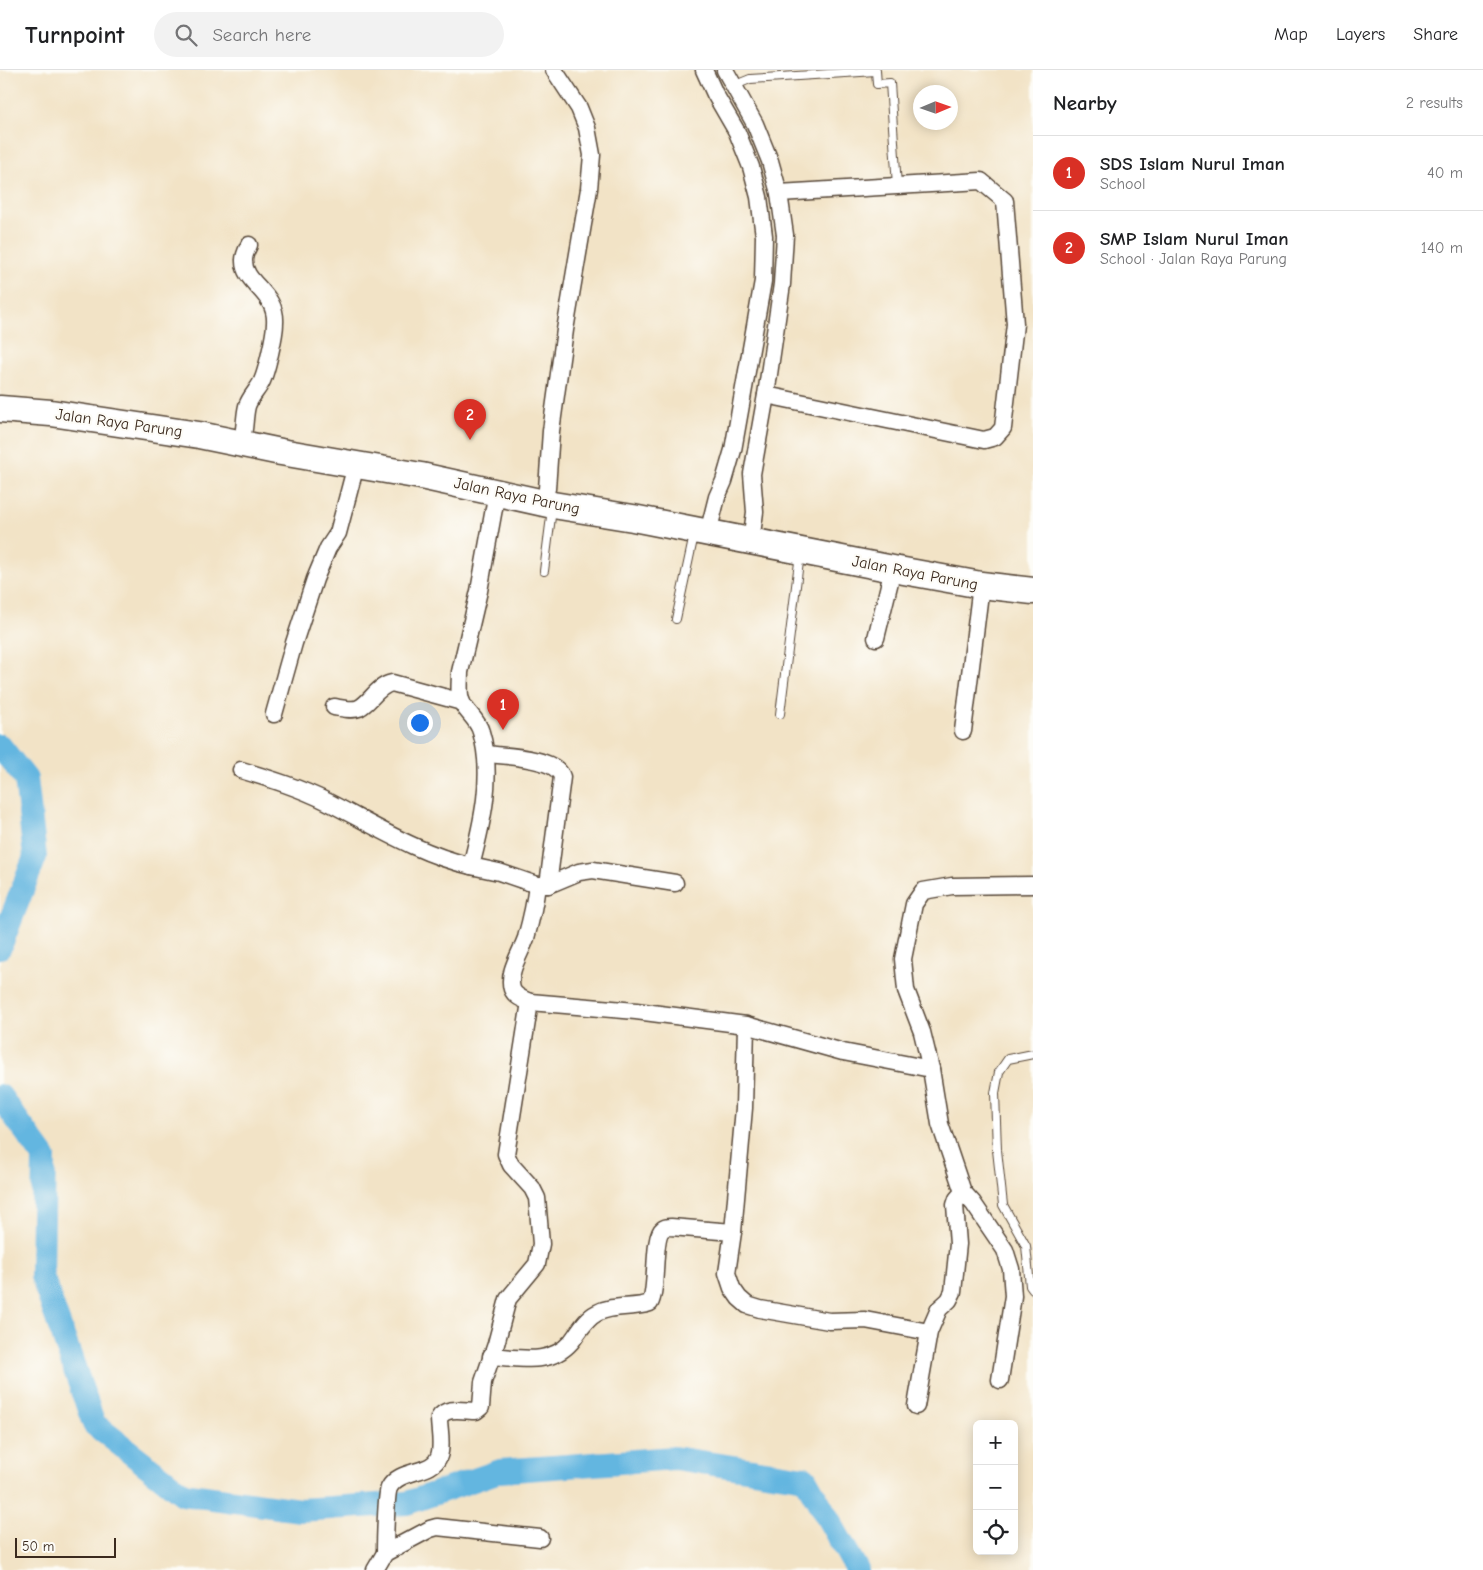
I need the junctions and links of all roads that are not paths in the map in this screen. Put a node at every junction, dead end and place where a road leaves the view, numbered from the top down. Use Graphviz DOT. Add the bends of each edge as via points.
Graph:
graph roads {
  1 [pos="554,70"];
  2 [pos="725,70"];
  3 [pos="876,71"];
  4 [pos="708,72"];
  5 [pos="733,86"];
  6 [pos="897,186"];
  7 [pos="778,193"];
  8 [pos="785,235"];
  9 [pos="764,236"];
  10 [pos="249,245"];
  11 [pos="766,395"];
  12 [pos="0,396"];
  13 [pos="0,408"];
  14 [pos="244,429"];
  15 [pos="733,450"];
  16 [pos="319,451"];
  17 [pos="754,454"];
  18 [pos="356,465"];
  19 [pos="724,481"];
  20 [pos="752,486"];
  21 [pos="496,492"];
  22 [pos="550,497"];
  23 [pos="704,527"];
  24 [pos="753,534"];
  25 [pos="800,551"];
  26 [pos="893,569"];
  27 [pos="544,571"];
  28 [pos="1033,575"];
  29 [pos="981,585"];
  30 [pos="1033,591"];
  31 [pos="676,619"];
  32 [pos="876,638"];
  33 [pos="462,702"];
  34 [pos="334,707"];
  35 [pos="274,714"];
  36 [pos="780,714"];
  37 [pos="963,731"];
  38 [pos="486,754"];
  39 [pos="241,770"];
  40 [pos="472,866"];
  41 [pos="675,883"];
  42 [pos="543,885"];
  43 [pos="1033,885"];
  44 [pos="530,1002"];
  45 [pos="746,1025"];
  46 [pos="1033,1054"];
  47 [pos="932,1069"];
  48 [pos="963,1192"];
  49 [pos="734,1232"];
  50 [pos="1033,1290"];
  51 [pos="929,1332"];
  52 [pos="491,1356"];
  53 [pos="1000,1380"];
  54 [pos="916,1406"];
  55 [pos="540,1538"];
  56 [pos="385,1548"];
  57 [pos="376,1570"];
  1 -- 22 [label="street" via="579,108 592,155 551,431"];
  2 -- 5 [label="street"];
  3 -- 5 [label="lane" via="750,79"];
  3 -- 6 [label="lane" via="877,84 890,83"];
  4 -- 9 [label="street" via="715,94 737,132 751,167"];
  5 -- 7 [label="street" via="755,124 770,161"];
  6 -- 7 [label="street"];
  6 -- 11 [label="street" via="981,181 1005,201 1015,324 1003,428 996,438 984,440"];
  7 -- 8 [label="street"];
  8 -- 9 [label="street"];
  8 -- 11 [label="street" via="782,284"];
  9 -- 15 [label="street" via="763,281"];
  10 -- 14 [label="street" via="244,260 249,277 269,298 276,324 266,369 247,406"];
  11 -- 17 [label="street"];
  12 -- 14 [label="highway, Jalan Raya Parung" via="45,398 164,414"];
  13 -- 16 [label="highway, Jalan Raya Parung"];
  14 -- 16 [label="highway, Jalan Raya Parung"];
  15 -- 17 [label="street"];
  15 -- 19 [label="street"];
  16 -- 18 [label="highway, Jalan Raya Parung"];
  16 -- 22 [label="highway, Jalan Raya Parung"];
  17 -- 20 [label="street"];
  18 -- 21 [label="highway, Jalan Raya Parung"];
  18 -- 35 [label="street" via="338,533 315,579"];
  19 -- 20 [label="street"];
  19 -- 23 [label="street"];
  20 -- 24 [label="street"];
  21 -- 22 [label="highway, Jalan Raya Parung"];
  21 -- 33 [label="street" via="479,591 460,672"];
  22 -- 23 [label="highway, Jalan Raya Parung"];
  22 -- 27 [label="lane"];
  23 -- 24 [label="highway, Jalan Raya Parung"];
  23 -- 31 [label="lane"];
  24 -- 25 [label="highway, Jalan Raya Parung"];
  24 -- 28 [label="highway, Jalan Raya Parung"];
  25 -- 26 [label="highway, Jalan Raya Parung"];
  25 -- 36 [label="lane"];
  26 -- 29 [label="highway, Jalan Raya Parung"];
  26 -- 32 [label="street"];
  29 -- 30 [label="highway, Jalan Raya Parung"];
  29 -- 37 [label="street"];
  33 -- 34 [label="street" via="392,683 385,685 359,708"];
  33 -- 38 [label="street" via="478,723"];
  38 -- 40 [label="street" via="485,802"];
  38 -- 42 [label="street" via="530,759 550,765 562,776"];
  39 -- 40 [label="street" via="328,802 446,860"];
  40 -- 42 [label="street"];
  41 -- 42 [label="street" via="593,870"];
  42 -- 44 [label="street" via="511,982 514,994"];
  43 -- 47 [label="street" via="931,888 918,896 910,917 902,959 906,990"];
  44 -- 45 [label="street"];
  44 -- 52 [label="street" via="506,1154 537,1198 541,1244 537,1264 508,1299"];
  45 -- 47 [label="street" via="825,1048"];
  45 -- 49 [label="street" via="744,1108"];
  46 -- 50 [label="lane" via="1008,1059 999,1072 995,1093 1002,1205 1026,1246"];
  47 -- 48 [label="street" via="940,1124"];
  48 -- 51 [label="street" via="955,1206 958,1244 953,1292 939,1309"];
  48 -- 53 [label="street" via="1005,1250 1011,1269 1013,1296"];
  49 -- 51 [label="street" via="727,1273 732,1288 747,1305 829,1321 865,1320"];
  49 -- 52 [label="street" via="665,1228 660,1232 650,1303 596,1313 563,1350 552,1356 534,1359"];
  51 -- 54 [label="street"];
  52 -- 56 [label="street" via="483,1382 481,1406 476,1411 448,1410 442,1413 437,1461 398,1478 389,1489"];
  55 -- 56 [label="street" via="438,1528"];
  56 -- 57 [label="street"];
}
